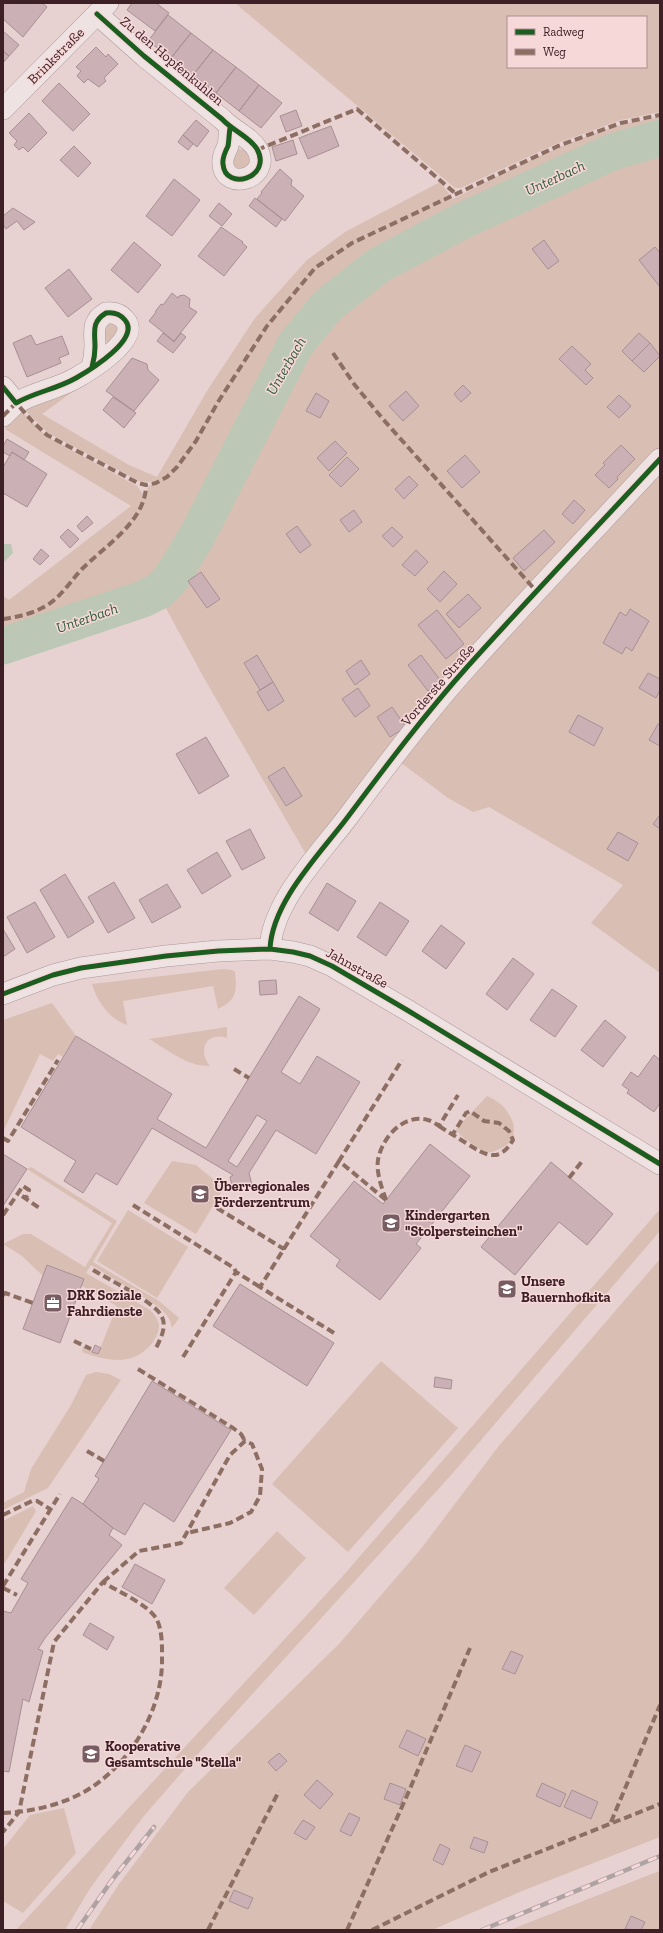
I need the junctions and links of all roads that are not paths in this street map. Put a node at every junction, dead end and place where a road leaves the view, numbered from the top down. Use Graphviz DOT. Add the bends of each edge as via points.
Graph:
graph roads {
  1 [pos="103,8"];
  2 [pos="3,109"];
  3 [pos="230,128"];
  4 [pos="92,367"];
  5 [pos="7,402"];
  6 [pos="660,459"];
  7 [pos="270,949"];
  8 [pos="3,994"];
  9 [pos="660,1164"];
  1 -- 2 [label="street, Brinkstraße"];
  1 -- 3 [label="street, Zu den Hopfenkuhlen" via="144,56"];
  4 -- 5 [label="street" via="76,378"];
  6 -- 7 [label="street, Vorderste Straße" via="467,667 408,739 289,895 275,920"];
  7 -- 8 [label="street, Jahnstraße" via="218,951 86,967 53,974"];
  7 -- 9 [label="street, Jahnstraße" via="310,956 332,966"];
}
